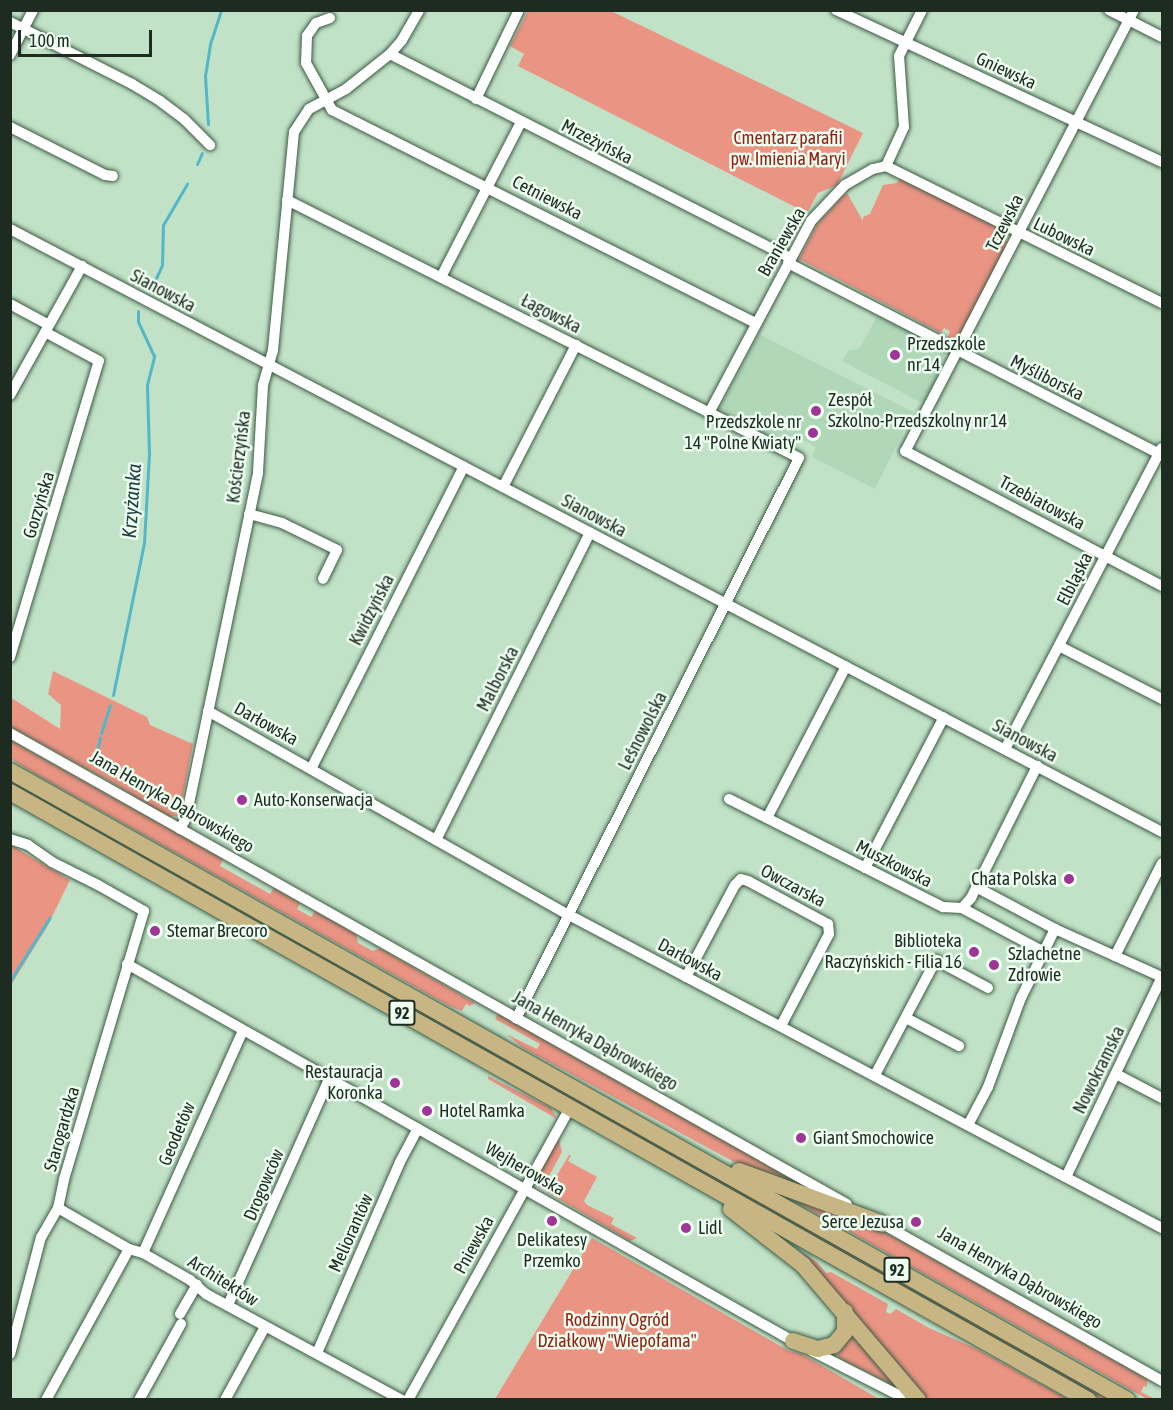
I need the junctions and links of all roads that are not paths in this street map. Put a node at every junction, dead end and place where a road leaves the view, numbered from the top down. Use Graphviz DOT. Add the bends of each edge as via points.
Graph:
graph roads {
  1 [pos="33,10"];
  2 [pos="419,10"];
  3 [pos="519,10"];
  4 [pos="837,10"];
  5 [pos="921,10"];
  6 [pos="1109,10"];
  7 [pos="1131,15"];
  8 [pos="330,18"];
  9 [pos="10,22"];
  10 [pos="24,29"];
  11 [pos="1162,37"];
  12 [pos="905,43"];
  13 [pos="390,54"];
  14 [pos="10,55"];
  15 [pos="327,99"];
  16 [pos="477,99"];
  17 [pos="1076,121"];
  18 [pos="520,122"];
  19 [pos="10,127"];
  20 [pos="210,146"];
  21 [pos="1162,162"];
  22 [pos="886,166"];
  23 [pos="113,176"];
  24 [pos="487,186"];
  25 [pos="287,200"];
  26 [pos="10,229"];
  27 [pos="1019,233"];
  28 [pos="790,260"];
  29 [pos="82,266"];
  30 [pos="441,277"];
  31 [pos="1162,303"];
  32 [pos="10,304"];
  33 [pos="756,323"];
  34 [pos="47,329"];
  35 [pos="576,345"];
  36 [pos="958,350"];
  37 [pos="269,365"];
  38 [pos="10,395"];
  39 [pos="710,412"];
  40 [pos="905,451"];
  41 [pos="1161,452"];
  42 [pos="799,458"];
  43 [pos="464,466"];
  44 [pos="503,487"];
  45 [pos="249,513"];
  46 [pos="590,532"];
  47 [pos="1106,556"];
  48 [pos="323,579"];
  49 [pos="1162,586"];
  50 [pos="726,603"];
  51 [pos="1059,646"];
  52 [pos="10,657"];
  53 [pos="846,666"];
  54 [pos="1162,699"];
  55 [pos="208,711"];
  56 [pos="944,717"];
  57 [pos="10,733"];
  58 [pos="1005,749"];
  59 [pos="10,766"];
  60 [pos="1037,766"];
  61 [pos="311,769"];
  62 [pos="10,771"];
  63 [pos="40,788"];
  64 [pos="10,792"];
  65 [pos="729,800"];
  66 [pos="767,818"];
  67 [pos="180,829"];
  68 [pos="1162,832"];
  69 [pos="10,839"];
  70 [pos="436,840"];
  71 [pos="1162,863"];
  72 [pos="865,868"];
  73 [pos="976,887"];
  74 [pos="962,908"];
  75 [pos="569,915"];
  76 [pos="1055,929"];
  77 [pos="1044,952"];
  78 [pos="1115,956"];
  79 [pos="127,964"];
  80 [pos="686,977"];
  81 [pos="1162,977"];
  82 [pos="988,988"];
  83 [pos="906,1018"];
  84 [pos="516,1019"];
  85 [pos="781,1026"];
  86 [pos="243,1030"];
  87 [pos="959,1046"];
  88 [pos="1116,1074"];
  89 [pos="875,1076"];
  90 [pos="330,1077"];
  91 [pos="1162,1098"];
  92 [pos="570,1108"];
  93 [pos="968,1125"];
  94 [pos="418,1128"];
  95 [pos="677,1146"];
  96 [pos="668,1162"];
  97 [pos="1066,1177"];
  98 [pos="525,1188"];
  99 [pos="58,1208"];
  100 [pos="883,1224"];
  101 [pos="1162,1228"];
  102 [pos="129,1249"];
  103 [pos="143,1253"];
  104 [pos="197,1285"];
  105 [pos="228,1305"];
  106 [pos="845,1312"];
  107 [pos="265,1327"];
  108 [pos="793,1341"];
  109 [pos="317,1353"];
  110 [pos="10,1354"];
  111 [pos="1162,1381"];
  112 [pos="46,1400"];
  113 [pos="139,1400"];
  114 [pos="225,1400"];
  115 [pos="402,1400"];
  116 [pos="408,1400"];
  117 [pos="908,1400"];
  118 [pos="918,1400"];
  119 [pos="1088,1400"];
  120 [pos="1127,1400"];
  1 -- 10 [label="street"];
  2 -- 13 [label="street, Kościerzyńska"];
  3 -- 16 [label="street"];
  4 -- 12 [label="street, Gniewska"];
  5 -- 12 [label="street"];
  6 -- 7 [label="street"];
  7 -- 11 [label="street"];
  7 -- 17 [label="street, Tczewska"];
  8 -- 15 [label="street" via="316,23 307,36 306,63"];
  9 -- 10 [label="street"];
  10 -- 14 [label="street"];
  10 -- 20 [label="street" via="141,89 184,119"];
  12 -- 17 [label="street, Gniewska"];
  12 -- 22 [label="street" via="899,57 904,127"];
  13 -- 15 [label="street, Kościerzyńska"];
  13 -- 16 [label="street, Mrzeżyńska"];
  15 -- 24 [label="street, Cetniewska" via="332,110"];
  15 -- 25 [label="street, Kościerzyńska" via="309,109 294,132"];
  16 -- 18 [label="street, Mrzeżyńska"];
  17 -- 21 [label="street, Gniewska"];
  17 -- 27 [label="street, Tczewska"];
  18 -- 24 [label="street"];
  18 -- 28 [label="street, Mrzeżyńska"];
  19 -- 23 [label="street"];
  22 -- 27 [label="street, Lubowska"];
  22 -- 28 [label="street, Braniewska" via="859,176 830,199 811,221"];
  24 -- 30 [label="street"];
  24 -- 33 [label="street, Cetniewska"];
  25 -- 30 [label="street, Łagowska"];
  25 -- 37 [label="street, Kościerzyńska"];
  26 -- 29 [label="street, Sianowska"];
  27 -- 31 [label="street, Lubowska"];
  27 -- 36 [label="street, Tczewska"];
  28 -- 33 [label="street, Braniewska"];
  28 -- 36 [label="street, Myśliborska"];
  29 -- 34 [label="street"];
  29 -- 37 [label="street, Sianowska"];
  30 -- 35 [label="street, Łagowska"];
  32 -- 34 [label="street"];
  33 -- 39 [label="street, Braniewska"];
  34 -- 38 [label="street"];
  34 -- 52 [label="street, Gorzyńska" via="99,361"];
  35 -- 39 [label="street, Łagowska"];
  35 -- 44 [label="street"];
  36 -- 40 [label="street, Tczewska"];
  36 -- 41 [label="street, Myśliborska"];
  37 -- 43 [label="street, Sianowska"];
  37 -- 45 [label="street, Kościerzyńska" via="263,385 258,472"];
  39 -- 42 [label="street, Łagowska"];
  40 -- 47 [label="street, Trzebiatowska"];
  41 -- 47 [label="street, Elbląska"];
  42 -- 50 [label="street, Leśnowolska"];
  43 -- 44 [label="street, Sianowska"];
  43 -- 61 [label="street, Kwidzyńska"];
  44 -- 46 [label="street, Sianowska"];
  45 -- 48 [label="street" via="282,523 338,550"];
  45 -- 55 [label="street, Kościerzyńska"];
  46 -- 50 [label="street, Sianowska"];
  46 -- 70 [label="street, Malborska"];
  47 -- 49 [label="street, Trzebiatowska"];
  47 -- 51 [label="street, Elbląska"];
  50 -- 53 [label="street, Sianowska"];
  50 -- 75 [label="street, Leśnowolska"];
  51 -- 54 [label="street"];
  51 -- 58 [label="street, Elbląska" via="1046,659"];
  53 -- 56 [label="street, Sianowska"];
  53 -- 66 [label="street"];
  55 -- 61 [label="street, Darłowska"];
  55 -- 67 [label="street, Kościerzyńska" via="186,818"];
  56 -- 58 [label="street, Sianowska"];
  56 -- 72 [label="street"];
  57 -- 67 [label="street, Jana Henryka Dąbrowskiego"];
  58 -- 60 [label="street, Sianowska"];
  59 -- 63 [label="main road"];
  60 -- 68 [label="street, Sianowska"];
  60 -- 73 [label="street"];
  61 -- 70 [label="street, Darłowska"];
  62 -- 63 [label="main road, 92"];
  63 -- 95 [label="main road, 92"];
  64 -- 92 [label="main road, 92"];
  65 -- 66 [label="street, Muszkowska"];
  66 -- 72 [label="street, Muszkowska"];
  67 -- 84 [label="street, Jana Henryka Dąbrowskiego"];
  69 -- 79 [label="street, Starogardzka" via="28,845 144,911"];
  70 -- 75 [label="street, Darłowska"];
  71 -- 78 [label="street"];
  72 -- 74 [label="street, Muszkowska" via="943,907"];
  73 -- 74 [label="street"];
  73 -- 76 [label="street"];
  74 -- 77 [label="street, Muszkowska"];
  75 -- 80 [label="street, Darłowska"];
  75 -- 84 [label="street, Leśnowolska"];
  76 -- 77 [label="street"];
  76 -- 78 [label="street"];
  77 -- 93 [label="street" via="1021,998 988,1087"];
  78 -- 81 [label="street"];
  79 -- 86 [label="street, Wejherowska"];
  79 -- 99 [label="street, Starogardzka"];
  80 -- 85 [label="street, Darłowska"];
  80 -- 85 [label="street, Owczarska" via="735,885 741,879 748,880 828,924 829,934"];
  81 -- 88 [label="street, Nowokramska"];
  82 -- 83 [label="street" via="936,960"];
  83 -- 87 [label="street"];
  83 -- 89 [label="street"];
  84 -- 100 [label="street, Jana Henryka Dąbrowskiego"];
  85 -- 89 [label="street, Darłowska"];
  86 -- 90 [label="street, Wejherowska"];
  86 -- 103 [label="street, Geodetów"];
  88 -- 91 [label="street"];
  88 -- 97 [label="street, Nowokramska"];
  89 -- 93 [label="street, Darłowska"];
  90 -- 94 [label="street, Wejherowska"];
  90 -- 105 [label="street, Drogowców"];
  92 -- 96 [label="main road, 92"];
  92 -- 98 [label="street, Pniewska"];
  93 -- 97 [label="street, Darłowska"];
  94 -- 98 [label="street, Wejherowska"];
  94 -- 109 [label="street, Meliorantów"];
  95 -- 100 [label="main road"];
  95 -- 120 [label="main road, 92"];
  96 -- 106 [label="main road" via="803,1265"];
  96 -- 119 [label="main road, 92"];
  97 -- 101 [label="street, Darłowska"];
  98 -- 108 [label="street, Wejherowska"];
  98 -- 116 [label="street, Pniewska"];
  99 -- 102 [label="street, Architektów"];
  99 -- 110 [label="street, Starogardzka" via="41,1237"];
  100 -- 111 [label="street, Jana Henryka Dąbrowskiego"];
  102 -- 103 [label="street, Architektów"];
  102 -- 112 [label="street"];
  103 -- 104 [label="street, Architektów"];
  104 -- 105 [label="street, Architektów"];
  104 -- 113 [label="street"];
  105 -- 107 [label="street, Architektów"];
  106 -- 108 [label="main road" via="845,1332 831,1346 818,1349"];
  106 -- 118 [label="main road"];
  107 -- 109 [label="street, Architektów"];
  107 -- 114 [label="street"];
  108 -- 117 [label="street, Wejherowska"];
  109 -- 115 [label="street, Architektów"];
}
